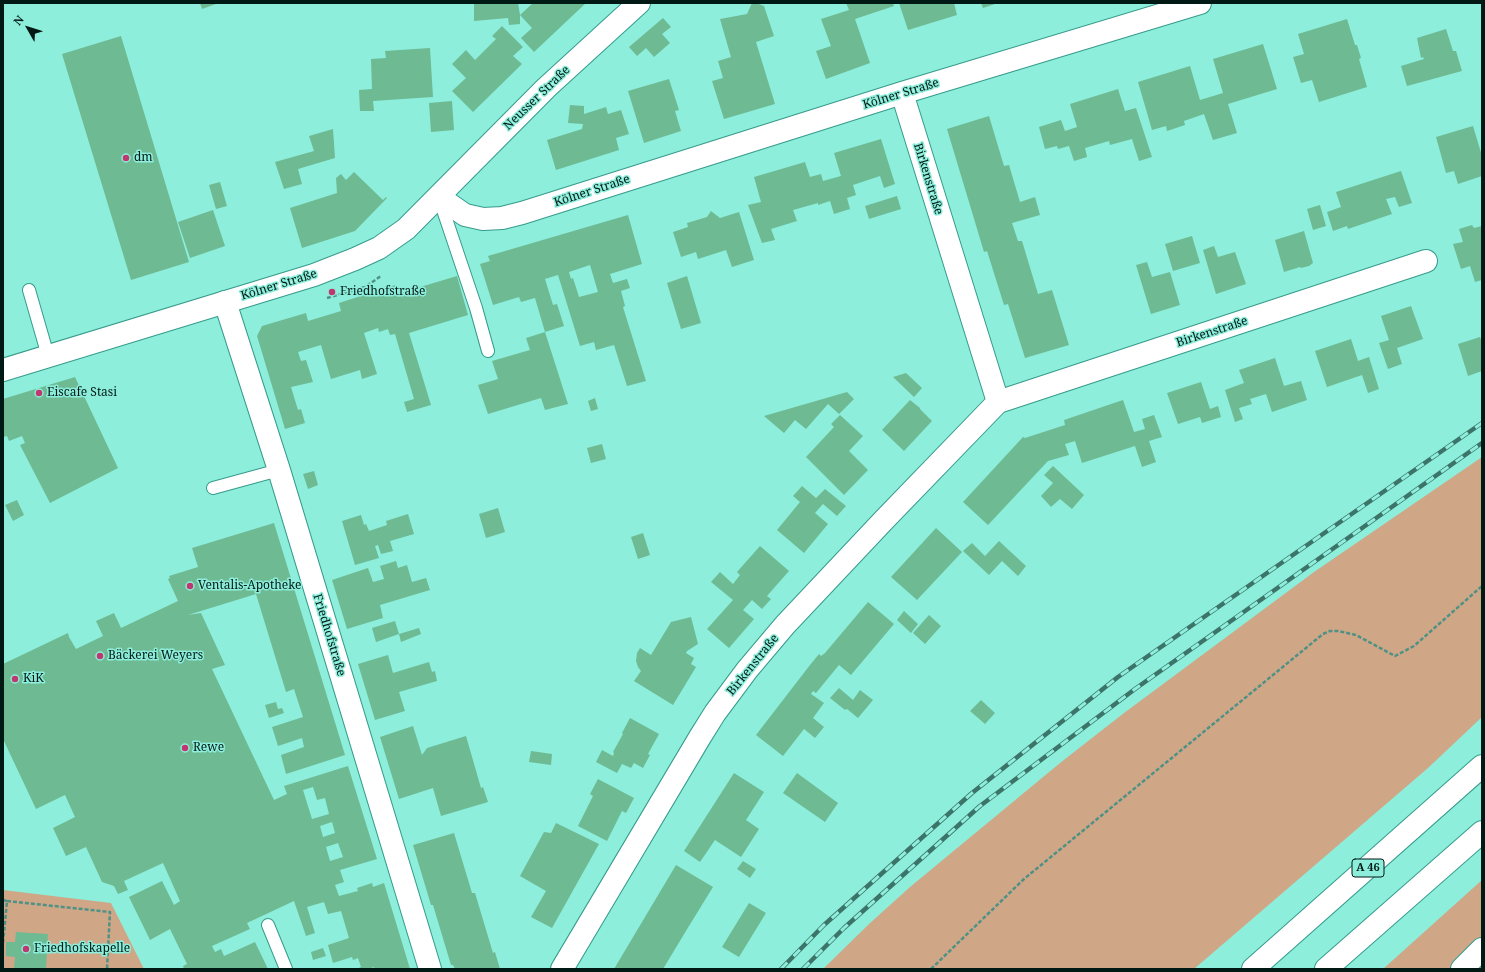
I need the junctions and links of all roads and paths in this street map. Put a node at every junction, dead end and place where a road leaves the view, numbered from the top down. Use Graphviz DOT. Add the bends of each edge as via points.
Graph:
graph roads {
  1 [pos="639,3"];
  2 [pos="1200,3"];
  3 [pos="902,93"];
  4 [pos="439,197"];
  5 [pos="1426,262"];
  6 [pos="29,290"];
  7 [pos="225,302"];
  8 [pos="488,351"];
  9 [pos="48,356"];
  10 [pos="3,370"];
  11 [pos="998,402"];
  12 [pos="279,470"];
  13 [pos="213,488"];
  14 [pos="1482,586"];
  15 [pos="1482,766"];
  16 [pos="1482,832"];
  17 [pos="3,900"];
  18 [pos="7,901"];
  19 [pos="268,925"];
  20 [pos="3,943"];
  21 [pos="1482,950"];
  22 [pos="107,969"];
  23 [pos="286,969"];
  24 [pos="430,969"];
  25 [pos="562,969"];
  26 [pos="932,969"];
  27 [pos="1252,969"];
  28 [pos="1326,969"];
  29 [pos="1462,969"];
  1 -- 4 [label="main road, Neusser Straße" via="546,88"];
  2 -- 3 [label="main road, Kölner Straße"];
  3 -- 4 [label="main road, Kölner Straße" via="502,218 483,219 465,215"];
  3 -- 11 [label="main road, Birkenstraße"];
  4 -- 7 [label="main road, Kölner Straße" via="406,229 370,252 314,275"];
  4 -- 8 [label="lane"];
  5 -- 11 [label="main road, Birkenstraße"];
  6 -- 9 [label="lane"];
  7 -- 9 [label="main road, Kölner Straße"];
  7 -- 12 [label="main road, Friedhofstraße"];
  9 -- 10 [label="main road, Kölner Straße"];
  11 -- 25 [label="main road, Birkenstraße" via="785,625 747,670 700,737"];
  12 -- 13 [label="lane"];
  12 -- 24 [label="main road, Friedhofstraße"];
  14 -- 26 [label="path" via="1414,646 1396,656 1356,635 1338,631 1323,634 1024,879"];
  15 -- 27 [label="main road, A 46"];
  16 -- 28 [label="main road"];
  17 -- 18 [label="path"];
  18 -- 20 [label="path"];
  18 -- 22 [label="path" via="110,912"];
  19 -- 23 [label="lane"];
  21 -- 29 [label="main road"];
}
